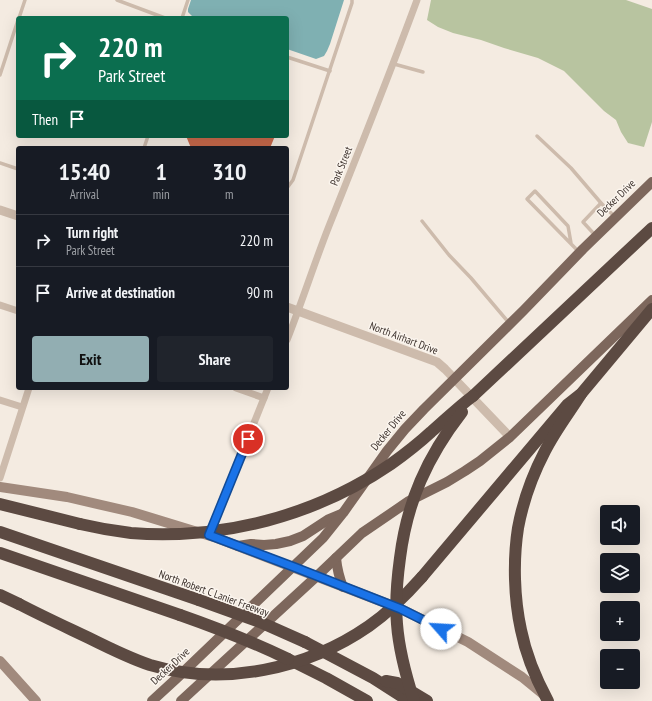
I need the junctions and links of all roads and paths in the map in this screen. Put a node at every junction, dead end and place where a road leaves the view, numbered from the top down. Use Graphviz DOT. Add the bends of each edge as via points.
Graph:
graph roads {
  1 [pos="25,0"];
  2 [pos="117,0"];
  3 [pos="188,0"];
  4 [pos="352,0"];
  5 [pos="417,0"];
  6 [pos="19,16"];
  7 [pos="160,16"];
  8 [pos="183,16"];
  9 [pos="16,25"];
  10 [pos="289,58"];
  11 [pos="394,64"];
  12 [pos="330,71"];
  13 [pos="423,72"];
  14 [pos="0,75"];
  15 [pos="537,136"];
  16 [pos="0,163"];
  17 [pos="16,168"];
  18 [pos="652,182"];
  19 [pos="289,185"];
  20 [pos="601,203"];
  21 [pos="0,210"];
  22 [pos="16,215"];
  23 [pos="615,217"];
  24 [pos="422,222"];
  25 [pos="652,228"];
  26 [pos="596,236"];
  27 [pos="571,243"];
  28 [pos="579,252"];
  29 [pos="652,300"];
  30 [pos="0,305"];
  31 [pos="289,308"];
  32 [pos="652,309"];
  33 [pos="16,310"];
  34 [pos="298,311"];
  35 [pos="510,324"];
  36 [pos="289,335"];
  37 [pos="454,379"];
  38 [pos="28,390"];
  39 [pos="242,390"];
  40 [pos="267,390"];
  41 [pos="580,394"];
  42 [pos="473,396"];
  43 [pos="264,398"];
  44 [pos="0,400"];
  45 [pos="22,407"];
  46 [pos="510,437"];
  47 [pos="0,478"];
  48 [pos="0,487"];
  49 [pos="0,504"];
  50 [pos="343,513"];
  51 [pos="0,532"];
  52 [pos="209,535"];
  53 [pos="238,546"];
  54 [pos="0,553"];
  55 [pos="336,558"];
  56 [pos="294,567"];
  57 [pos="316,576"];
  58 [pos="343,587"];
  59 [pos="0,596"];
  60 [pos="0,661"];
  61 [pos="326,678"];
  62 [pos="374,678"];
  63 [pos="36,701"];
  64 [pos="152,701"];
  65 [pos="181,701"];
  66 [pos="355,701"];
  67 [pos="367,701"];
  68 [pos="409,701"];
  69 [pos="414,701"];
  70 [pos="427,701"];
  71 [pos="550,701"];
  1 -- 6 [label="lane"];
  2 -- 7 [label="lane"];
  3 -- 8 [label="lane"];
  4 -- 12 [label="lane"];
  5 -- 11 [label="street, Park Street"];
  9 -- 14 [label="lane"];
  10 -- 12 [label="lane"];
  11 -- 13 [label="lane"];
  11 -- 34 [label="street, Park Street" via="328,228"];
  12 -- 19 [label="lane"];
  15 -- 20 [label="lane" via="571,168"];
  16 -- 17 [label="lane"];
  18 -- 23 [label="main road, Decker Drive"];
  20 -- 23 [label="lane"];
  20 -- 26 [label="lane" via="583,222"];
  21 -- 22 [label="street"];
  23 -- 26 [label="main road, Decker Drive"];
  24 -- 35 [label="lane"];
  25 -- 42 [label="highway"];
  26 -- 28 [label="main road, Decker Drive"];
  27 -- 27 [label="lane" via="568,226 535,191 527,199"];
  27 -- 28 [label="lane"];
  28 -- 35 [label="main road, Decker Drive"];
  29 -- 46 [label="main road"];
  30 -- 33 [label="street"];
  31 -- 34 [label="street, North Airhart Drive"];
  32 -- 41 [label="highway"];
  34 -- 36 [label="street, Park Street"];
  34 -- 37 [label="street, North Airhart Drive" via="437,362"];
  35 -- 37 [label="main road, Decker Drive"];
  37 -- 46 [label="street, North Airhart Drive"];
  37 -- 50 [label="main road, Decker Drive" via="405,429"];
  38 -- 45 [label="street"];
  39 -- 43 [label="street"];
  40 -- 43 [label="street"];
  41 -- 59 [label="highway, bridge" via="567,405 405,596 362,631 314,656 256,672 206,674 170,670 122,654"];
  41 -- 71 [label="highway, bridge" via="544,452 531,483 518,527 516,547 516,598 521,630 529,659"];
  42 -- 49 [label="highway, bridge" via="413,448 370,478 322,502 258,523 205,532 130,533 80,524"];
  42 -- 69 [label="highway, bridge" via="443,437 424,472 402,539 397,574 397,624 400,650"];
  43 -- 52 [label="street"];
  44 -- 45 [label="street"];
  45 -- 47 [label="street"];
  46 -- 55 [label="main road" via="465,471 409,501 362,533"];
  48 -- 52 [label="main road" via="67,497 132,512"];
  50 -- 53 [label="main road" via="290,541"];
  50 -- 56 [label="main road, Decker Drive"];
  51 -- 62 [label="highway, North Robert C Lanier Freeway, bridge" via="260,622"];
  52 -- 53 [label="main road"];
  53 -- 56 [label="main road"];
  54 -- 61 [label="highway, bridge" via="218,629 262,646"];
  55 -- 57 [label="main road"];
  55 -- 58 [label="main road"];
  56 -- 57 [label="main road"];
  56 -- 64 [label="main road, Decker Drive"];
  57 -- 58 [label="main road"];
  57 -- 65 [label="main road"];
  58 -- 71 [label="main road" via="401,609 468,642 522,677"];
  60 -- 63 [label="main road"];
  61 -- 66 [label="highway"];
  61 -- 67 [label="highway"];
  62 -- 68 [label="highway, North Robert C Lanier Freeway"];
  62 -- 70 [label="highway" via="397,684"];
}
